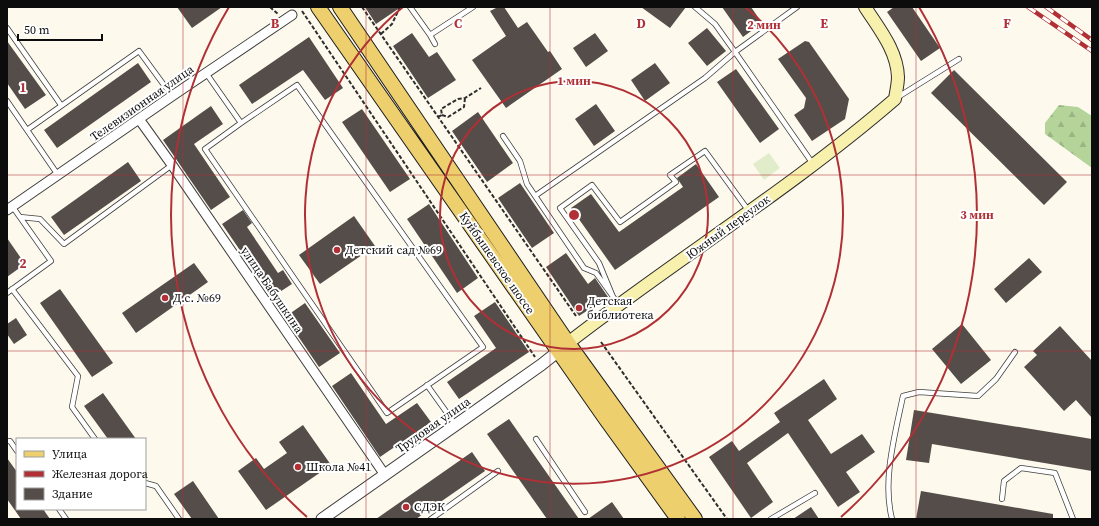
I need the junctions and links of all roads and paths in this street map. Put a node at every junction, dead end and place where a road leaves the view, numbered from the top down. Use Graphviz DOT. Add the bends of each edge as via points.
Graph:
graph roads {
  1 [pos="318,7"];
  2 [pos="340,7"];
  3 [pos="362,7"];
  4 [pos="400,7"];
  5 [pos="410,7"];
  6 [pos="473,7"];
  7 [pos="695,7"];
  8 [pos="797,7"];
  9 [pos="865,7"];
  10 [pos="299,8"];
  11 [pos="292,15"];
  12 [pos="7,29"];
  13 [pos="381,34"];
  14 [pos="430,35"];
  15 [pos="435,44"];
  16 [pos="735,52"];
  17 [pos="959,59"];
  18 [pos="206,73"];
  19 [pos="481,88"];
  20 [pos="172,96"];
  21 [pos="465,98"];
  22 [pos="895,99"];
  23 [pos="7,101"];
  24 [pos="61,105"];
  25 [pos="442,115"];
  26 [pos="438,117"];
  27 [pos="139,119"];
  28 [pos="241,123"];
  29 [pos="27,130"];
  30 [pos="503,136"];
  31 [pos="813,164"];
  32 [pos="172,165"];
  33 [pos="58,175"];
  34 [pos="535,196"];
  35 [pos="10,208"];
  36 [pos="749,212"];
  37 [pos="20,217"];
  38 [pos="12,289"];
  39 [pos="7,293"];
  40 [pos="616,301"];
  41 [pos="576,316"];
  42 [pos="601,342"];
  43 [pos="563,347"];
  44 [pos="1015,352"];
  45 [pos="535,357"];
  46 [pos="427,385"];
  47 [pos="456,425"];
  48 [pos="94,438"];
  49 [pos="536,439"];
  50 [pos="7,440"];
  51 [pos="16,450"];
  52 [pos="498,471"];
  53 [pos="384,475"];
  54 [pos="146,483"];
  55 [pos="815,493"];
  56 [pos="1002,499"];
  57 [pos="60,510"];
  58 [pos="585,512"];
  59 [pos="66,519"];
  60 [pos="180,519"];
  61 [pos="322,519"];
  62 [pos="431,519"];
  63 [pos="678,519"];
  64 [pos="695,519"];
  65 [pos="727,519"];
  66 [pos="771,519"];
  67 [pos="892,519"];
  68 [pos="1073,519"];
  1 -- 43 [label="main road, Куйбышевское шоссе"];
  2 -- 43 [label="main road, Куйбышевское шоссе"];
  3 -- 13 [label="path"];
  4 -- 13 [label="path" via="392,24"];
  5 -- 14 [label="lane"];
  6 -- 14 [label="lane"];
  7 -- 16 [label="lane" via="715,24"];
  8 -- 16 [label="lane"];
  9 -- 22 [label="main road" via="895,58 898,78"];
  10 -- 45 [label="path"];
  11 -- 18 [label="street, Телевизионная улица"];
  12 -- 24 [label="lane"];
  13 -- 26 [label="path"];
  14 -- 15 [label="lane"];
  16 -- 31 [label="lane"];
  16 -- 34 [label="lane" via="705,78"];
  17 -- 22 [label="lane"];
  18 -- 20 [label="street, Телевизионная улица"];
  18 -- 28 [label="lane"];
  19 -- 21 [label="path"];
  20 -- 24 [label="lane" via="139,52"];
  20 -- 27 [label="street, Телевизионная улица"];
  21 -- 25 [label="path" via="458,98 441,109"];
  21 -- 25 [label="path" via="464,107 448,117"];
  22 -- 31 [label="main road, Южный переулок"];
  23 -- 29 [label="lane"];
  24 -- 29 [label="lane"];
  25 -- 26 [label="path"];
  26 -- 41 [label="path"];
  27 -- 32 [label="street, улица Бабушкина"];
  27 -- 33 [label="street, Телевизионная улица"];
  28 -- 46 [label="lane" via="205,149 388,413"];
  28 -- 46 [label="lane" via="297,85 403,234 483,347"];
  29 -- 33 [label="lane"];
  30 -- 34 [label="lane" via="520,160 527,184"];
  31 -- 36 [label="main road, Южный переулок"];
  32 -- 37 [label="lane" via="64,244 40,219"];
  32 -- 53 [label="street, улица Бабушкина"];
  33 -- 35 [label="street, Телевизионная улица"];
  34 -- 40 [label="lane" via="584,268 596,272"];
  35 -- 37 [label="lane"];
  36 -- 40 [label="main road, Южный переулок"];
  36 -- 40 [label="lane" via="705,151 670,175 676,182 620,222 592,185 560,208 599,262"];
  37 -- 38 [label="lane" via="51,261"];
  38 -- 39 [label="lane"];
  38 -- 48 [label="lane" via="78,376 72,407"];
  40 -- 43 [label="main road, Южный переулок"];
  42 -- 65 [label="path"];
  43 -- 47 [label="street, Трудовая улица"];
  43 -- 63 [label="main road, Куйбышевское шоссе"];
  43 -- 64 [label="main road, Куйбышевское шоссе"];
  44 -- 67 [label="lane" via="996,379 978,396 919,392 903,396 889,468"];
  46 -- 47 [label="lane"];
  47 -- 53 [label="street, Трудовая улица"];
  49 -- 58 [label="lane"];
  50 -- 51 [label="lane"];
  52 -- 62 [label="lane"];
  53 -- 61 [label="street, Трудовая улица"];
  54 -- 60 [label="lane" via="156,486"];
  55 -- 66 [label="lane"];
  56 -- 68 [label="lane" via="1004,480 1021,468 1055,473"];
  57 -- 59 [label="lane"];
}
